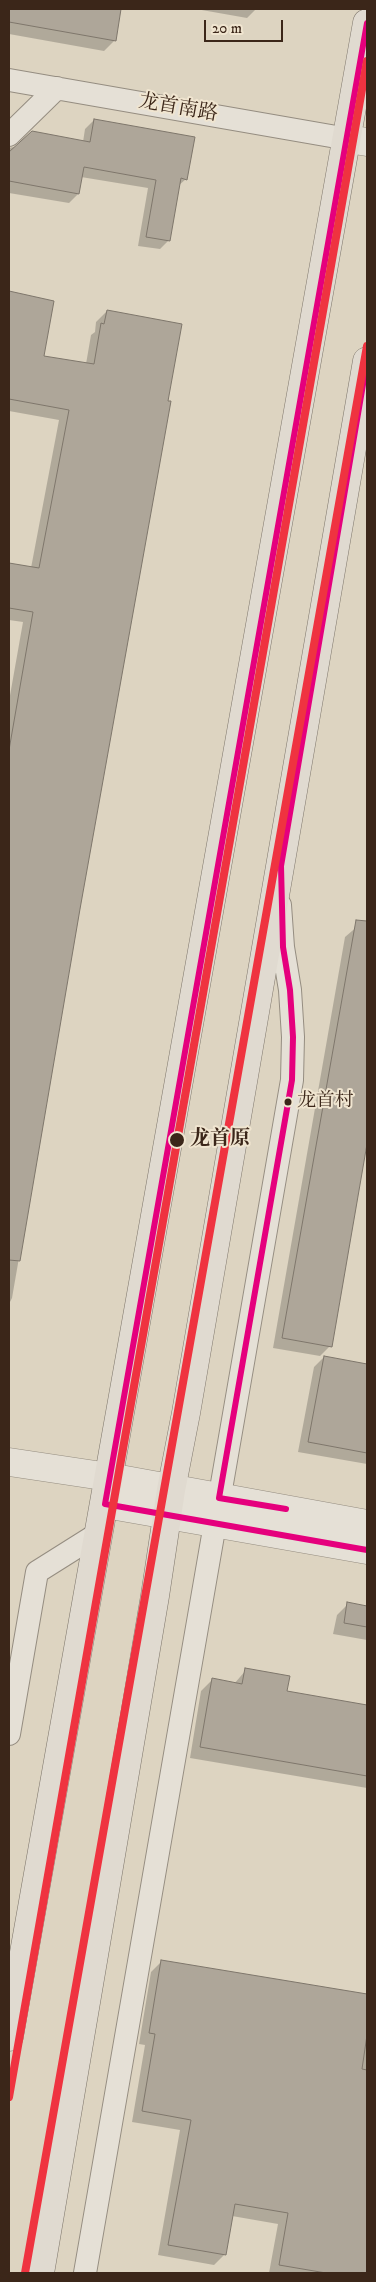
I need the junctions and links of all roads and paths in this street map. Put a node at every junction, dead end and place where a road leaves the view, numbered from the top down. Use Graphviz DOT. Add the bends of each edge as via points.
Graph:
graph roads {
  1 [pos="367,23"];
  2 [pos="9,80"];
  3 [pos="57,88"];
  4 [pos="9,135"];
  5 [pos="358,140"];
  6 [pos="367,361"];
  7 [pos="281,866"];
  8 [pos="9,1462"];
  9 [pos="109,1477"];
  10 [pos="169,1503"];
  11 [pos="105,1504"];
  12 [pos="217,1511"];
  13 [pos="367,1524"];
  14 [pos="100,1533"];
  15 [pos="367,1550"];
  16 [pos="9,1734"];
  17 [pos="9,2037"];
  18 [pos="40,2273"];
  19 [pos="85,2273"];
  1 -- 5 [label="main road"];
  2 -- 3 [label="street, 龙首南路"];
  3 -- 4 [label="street"];
  3 -- 5 [label="street, 龙首南路"];
  5 -- 9 [label="main road"];
  6 -- 7 [label="main road"];
  7 -- 10 [label="main road"];
  7 -- 12 [label="street" via="283,947 293,1037 292,1080"];
  8 -- 9 [label="street"];
  9 -- 10 [label="street"];
  9 -- 11 [label="main road"];
  10 -- 11 [label="street"];
  10 -- 12 [label="street"];
  10 -- 18 [label="main road"];
  11 -- 14 [label="main road"];
  12 -- 13 [label="street"];
  12 -- 15 [label="street"];
  12 -- 19 [label="street"];
  14 -- 16 [label="street" via="37,1572"];
  14 -- 17 [label="main road"];
}
